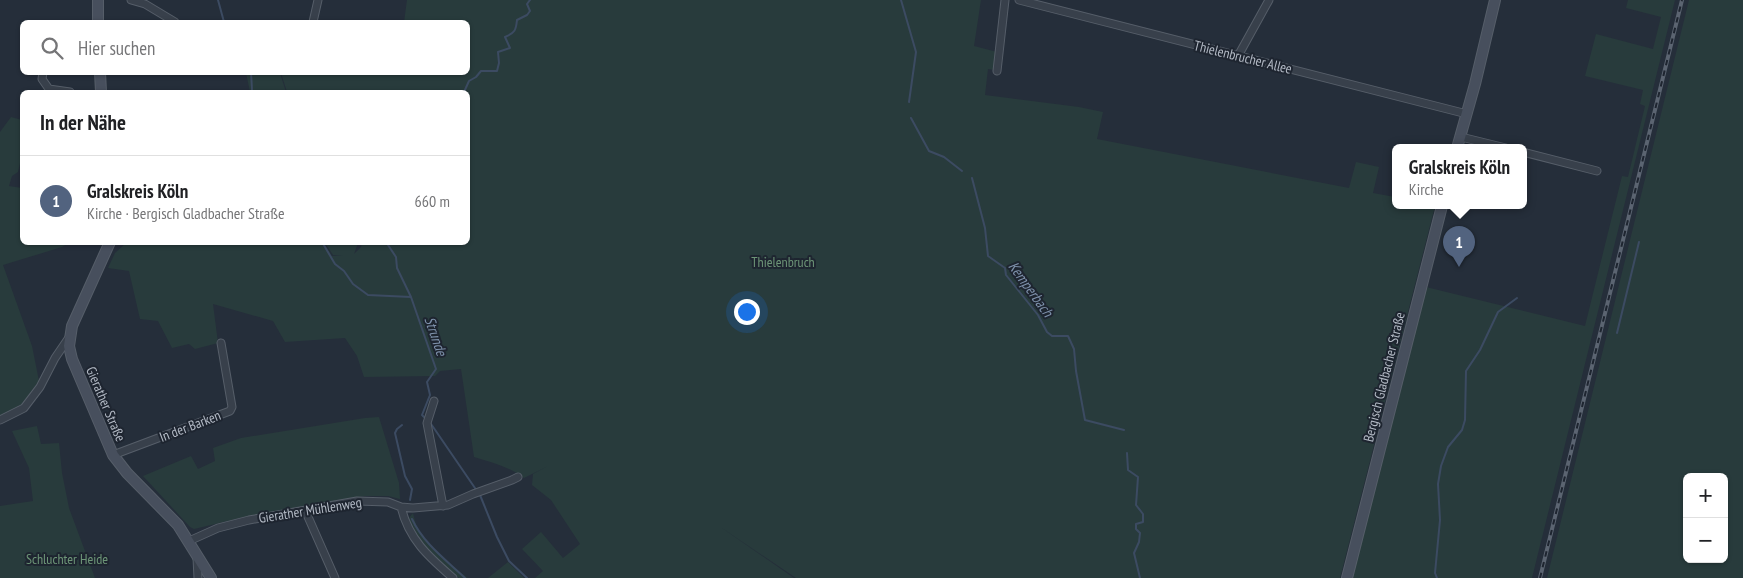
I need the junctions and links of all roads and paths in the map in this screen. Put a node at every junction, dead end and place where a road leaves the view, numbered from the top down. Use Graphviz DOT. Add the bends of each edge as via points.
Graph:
graph roads {
  1 [pos="98,0"];
  2 [pos="131,0"];
  3 [pos="318,0"];
  4 [pos="1005,0"];
  5 [pos="1019,0"];
  6 [pos="1269,0"];
  7 [pos="1494,0"];
  8 [pos="98,20"];
  9 [pos="172,20"];
  10 [pos="314,20"];
  11 [pos="1238,56"];
  12 [pos="997,71"];
  13 [pos="43,75"];
  14 [pos="100,75"];
  15 [pos="56,90"];
  16 [pos="101,90"];
  17 [pos="1467,114"];
  18 [pos="1460,137"];
  19 [pos="1458,144"];
  20 [pos="1489,144"];
  21 [pos="1527,153"];
  22 [pos="1597,171"];
  23 [pos="1441,209"];
  24 [pos="109,245"];
  25 [pos="70,336"];
  26 [pos="221,343"];
  27 [pos="434,401"];
  28 [pos="0,420"];
  29 [pos="113,455"];
  30 [pos="518,476"];
  31 [pos="443,506"];
  32 [pos="401,507"];
  33 [pos="305,510"];
  34 [pos="188,541"];
  35 [pos="197,555"];
  36 [pos="198,578"];
  37 [pos="210,578"];
  38 [pos="335,578"];
  39 [pos="453,578"];
  40 [pos="1347,578"];
  1 -- 8 [label="main road"];
  2 -- 9 [label="street" via="145,4"];
  3 -- 10 [label="street"];
  4 -- 12 [label="street"];
  5 -- 11 [label="street, Thielenbrucher Allee"];
  6 -- 11 [label="street"];
  7 -- 17 [label="main road"];
  11 -- 17 [label="street, Thielenbrucher Allee"];
  13 -- 15 [label="street" via="49,89"];
  14 -- 16 [label="main road"];
  17 -- 18 [label="main road"];
  18 -- 19 [label="main road"];
  18 -- 20 [label="street"];
  21 -- 22 [label="street"];
  23 -- 40 [label="main road, Bergisch Gladbacher Straße"];
  24 -- 25 [label="main road, Gierather Straße"];
  25 -- 28 [label="street" via="24,408"];
  25 -- 29 [label="main road, Gierather Straße" via="72,359"];
  26 -- 29 [label="street, In der Barken" via="232,407 230,411"];
  27 -- 31 [label="street" via="428,420"];
  29 -- 34 [label="main road, Gierather Straße"];
  30 -- 31 [label="street, Gierather Mühlenweg"];
  31 -- 32 [label="street, Gierather Mühlenweg"];
  32 -- 33 [label="street, Gierather Mühlenweg" via="388,502 357,501"];
  32 -- 39 [label="street" via="412,536"];
  33 -- 34 [label="street, Gierather Mühlenweg" via="248,520"];
  33 -- 38 [label="street"];
  34 -- 35 [label="main road, Gierather Straße"];
  35 -- 36 [label="street"];
  35 -- 37 [label="main road, Gierather Straße"];
}
